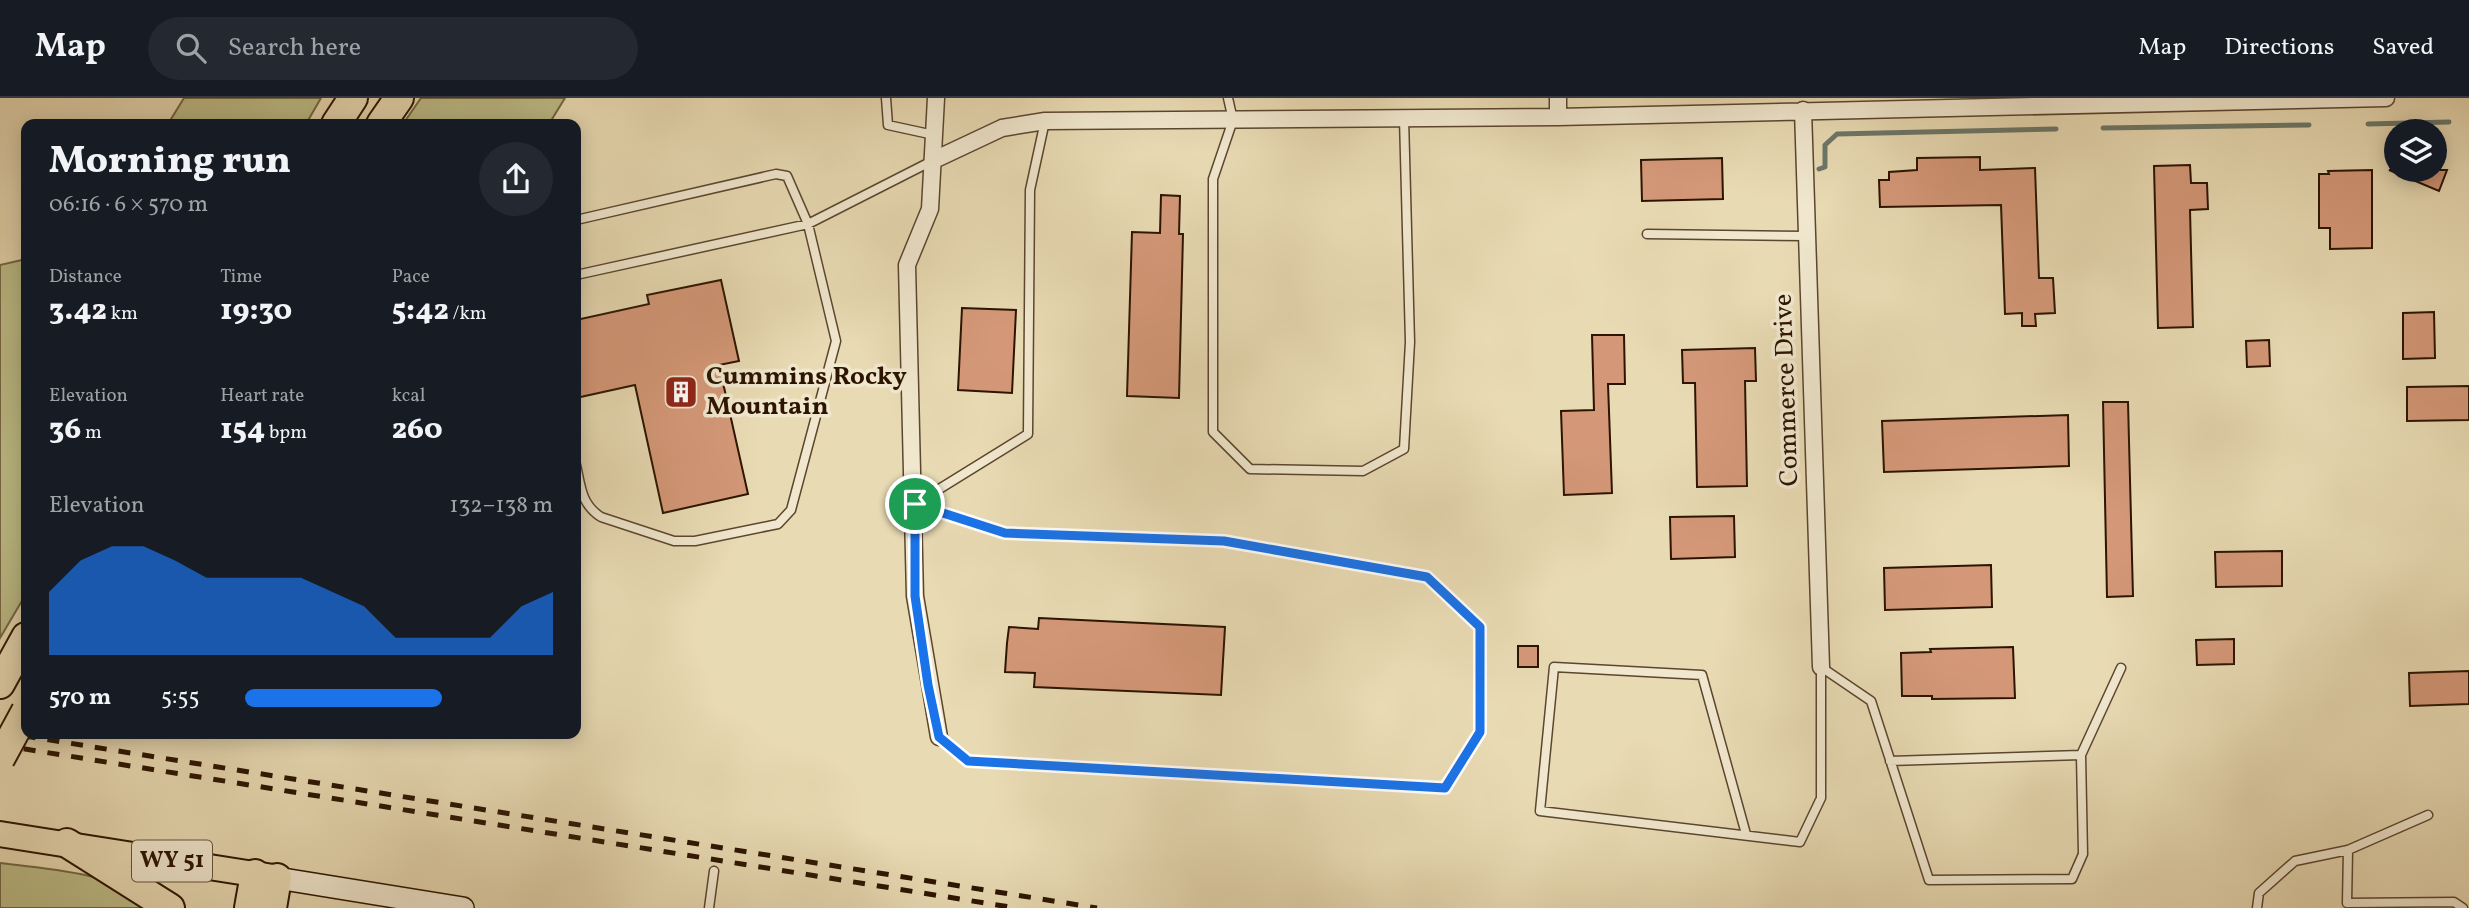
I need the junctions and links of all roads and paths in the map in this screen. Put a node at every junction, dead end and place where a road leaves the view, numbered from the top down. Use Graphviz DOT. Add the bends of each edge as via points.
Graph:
graph roads {
  1 [pos="353,98"];
  2 [pos="399,98"];
  3 [pos="886,98"];
  4 [pos="936,98"];
  5 [pos="1228,98"];
  6 [pos="1558,98"];
  7 [pos="2386,98"];
  8 [pos="1803,110"];
  9 [pos="1558,117"];
  10 [pos="1404,118"];
  11 [pos="339,119"];
  12 [pos="384,119"];
  13 [pos="1233,120"];
  14 [pos="1045,121"];
  15 [pos="933,135"];
  16 [pos="934,160"];
  17 [pos="581,219"];
  18 [pos="808,224"];
  19 [pos="1647,234"];
  20 [pos="1807,236"];
  21 [pos="581,274"];
  22 [pos="581,489"];
  23 [pos="915,504"];
  24 [pos="21,647"];
  25 [pos="1821,667"];
  26 [pos="2120,668"];
  27 [pos="0,684"];
  28 [pos="21,720"];
  29 [pos="939,737"];
  30 [pos="2081,755"];
  31 [pos="0,759"];
  32 [pos="1890,761"];
  33 [pos="2428,815"];
  34 [pos="0,834"];
  35 [pos="1746,834"];
  36 [pos="66,844"];
  37 [pos="2348,850"];
  38 [pos="714,872"];
  39 [pos="266,876"];
  40 [pos="170,908"];
  41 [pos="248,908"];
  42 [pos="272,908"];
  43 [pos="463,908"];
  44 [pos="709,908"];
  45 [pos="2257,908"];
  46 [pos="2463,908"];
  1 -- 11 [label="highway"];
  2 -- 12 [label="highway"];
  3 -- 15 [label="lane" via="888,125"];
  4 -- 15 [label="street"];
  5 -- 13 [label="lane"];
  6 -- 9 [label="street"];
  7 -- 8 [label="street"];
  8 -- 9 [label="street"];
  8 -- 20 [label="street, Commerce Drive"];
  9 -- 10 [label="street"];
  10 -- 13 [label="street"];
  10 -- 13 [label="lane" via="1410,342 1404,449 1363,471 1250,469 1213,432 1213,179"];
  13 -- 14 [label="street"];
  14 -- 16 [label="street" via="1002,128"];
  14 -- 23 [label="lane" via="1030,190 1028,434"];
  15 -- 16 [label="street"];
  16 -- 18 [label="lane"];
  16 -- 23 [label="street" via="930,209 907,265"];
  17 -- 18 [label="lane" via="776,174 792,182"];
  18 -- 21 [label="lane"];
  18 -- 22 [label="lane" via="836,341 786,519 695,541 674,541 601,517 584,504"];
  19 -- 20 [label="lane"];
  20 -- 25 [label="street, Commerce Drive"];
  23 -- 29 [label="street" via="915,596"];
  23 -- 29 [label="lane" via="1005,533 1224,541 1427,577 1480,627 1480,732 1445,788 968,761"];
  24 -- 27 [label="highway"];
  25 -- 32 [label="lane" via="1871,701"];
  25 -- 35 [label="lane" via="1821,798 1800,842"];
  26 -- 30 [label="lane"];
  28 -- 31 [label="highway, bridge"];
  30 -- 32 [label="lane"];
  30 -- 32 [label="lane" via="2083,854 2072,879 1929,880"];
  33 -- 37 [label="lane"];
  34 -- 36 [label="main road"];
  35 -- 35 [label="lane" via="1540,811 1554,667 1702,675"];
  36 -- 39 [label="main road, WY 51"];
  36 -- 40 [label="highway"];
  37 -- 45 [label="lane" via="2295,861 2259,893"];
  37 -- 46 [label="lane" via="2347,903 2454,902"];
  38 -- 44 [label="lane"];
  39 -- 41 [label="highway"];
  39 -- 42 [label="highway"];
  39 -- 43 [label="main road, WY 51"];
}
